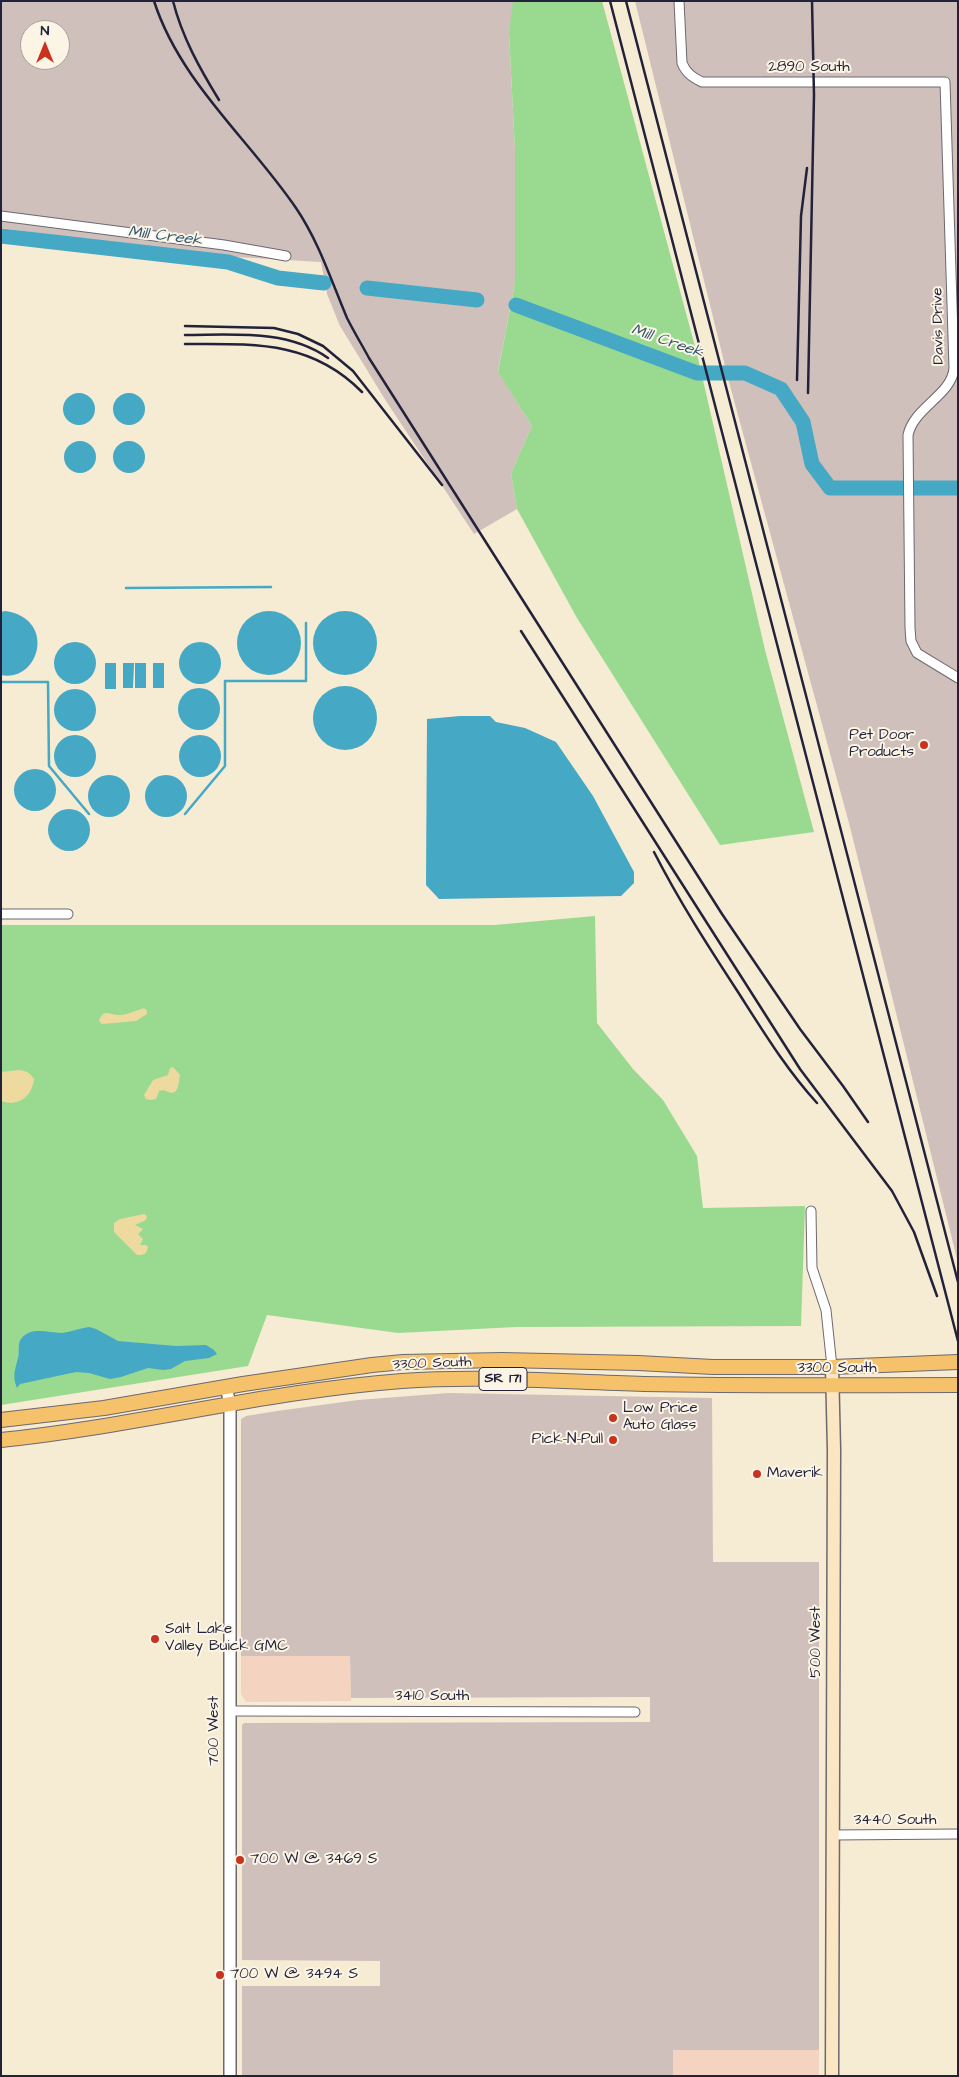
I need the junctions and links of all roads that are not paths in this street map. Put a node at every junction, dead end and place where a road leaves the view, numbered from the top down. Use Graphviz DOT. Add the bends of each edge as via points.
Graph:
graph roads {
  1 [pos="679,1"];
  2 [pos="945,82"];
  3 [pos="1,216"];
  4 [pos="286,256"];
  5 [pos="958,678"];
  6 [pos="1,914"];
  7 [pos="68,914"];
  8 [pos="811,1211"];
  9 [pos="958,1362"];
  10 [pos="832,1367"];
  11 [pos="958,1384"];
  12 [pos="833,1385"];
  13 [pos="226,1387"];
  14 [pos="230,1404"];
  15 [pos="1,1420"];
  16 [pos="1,1440"];
  17 [pos="230,1711"];
  18 [pos="635,1712"];
  19 [pos="958,1834"];
  20 [pos="832,1835"];
  21 [pos="230,2076"];
  22 [pos="832,2076"];
  1 -- 2 [label="street, 2890 South" via="682,63 686,71 702,82"];
  2 -- 5 [label="street, Davis Drive" via="954,368 952,381 917,415 908,434 911,641 917,653"];
  3 -- 4 [label="street"];
  6 -- 7 [label="street"];
  8 -- 10 [label="street, 500 West" via="812,1268 826,1310"];
  9 -- 10 [label="main road, 3300 South / SR 171"];
  10 -- 12 [label="main road, 500 West"];
  10 -- 13 [label="main road, 3300 South / SR 171" via="436,1360 372,1365"];
  11 -- 12 [label="main road, 3300 South / SR 171"];
  12 -- 14 [label="main road, 3300 South / SR 171" via="724,1386 501,1378 420,1380 374,1383"];
  12 -- 20 [label="main road, 500 West"];
  13 -- 14 [label="street, 700 West"];
  13 -- 15 [label="main road, 3300 South / SR 171" via="104,1408"];
  14 -- 16 [label="main road, 3300 South / SR 171" via="124,1424"];
  14 -- 17 [label="street, 700 West"];
  17 -- 18 [label="street, 3410 South"];
  17 -- 21 [label="street, 700 West"];
  19 -- 20 [label="street, 3440 South"];
  20 -- 22 [label="main road, 500 West"];
}
